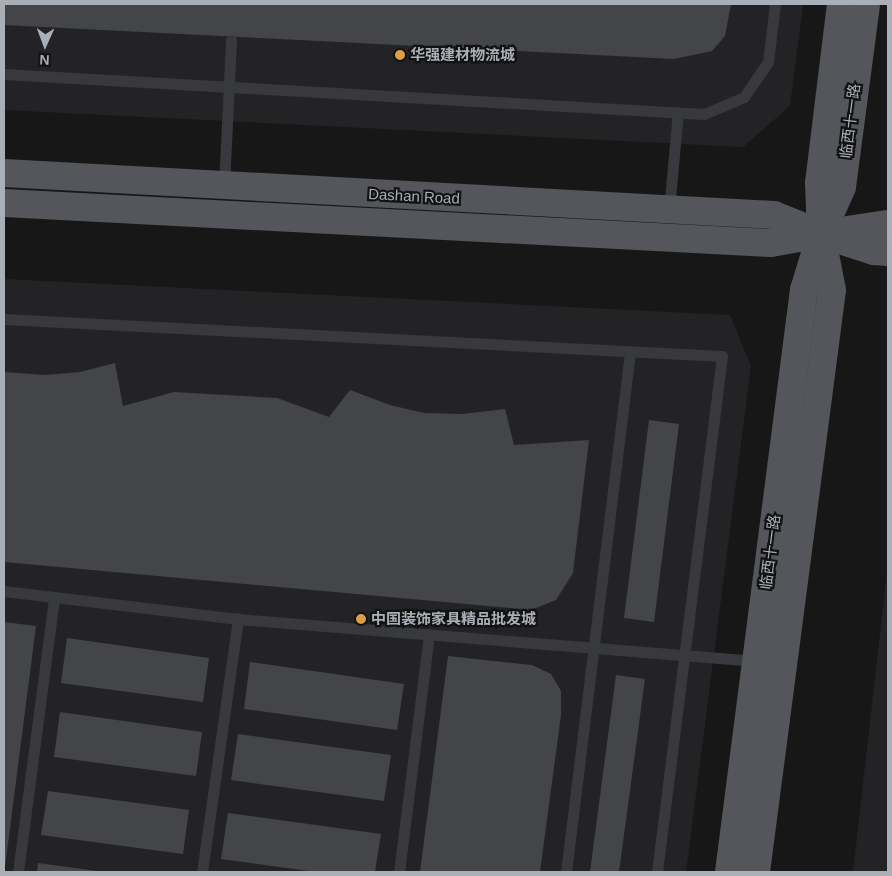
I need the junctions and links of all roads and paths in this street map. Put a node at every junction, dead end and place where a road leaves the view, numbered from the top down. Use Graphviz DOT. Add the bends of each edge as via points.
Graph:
graph roads {
  1 [pos="775,4"];
  2 [pos="841,4"];
  3 [pos="852,4"];
  4 [pos="866,4"];
  5 [pos="231,40"];
  6 [pos="4,74"];
  7 [pos="228,86"];
  8 [pos="678,112"];
  9 [pos="4,174"];
  10 [pos="224,185"];
  11 [pos="4,203"];
  12 [pos="668,210"];
  13 [pos="888,224"];
  14 [pos="821,234"];
  15 [pos="888,252"];
  16 [pos="4,319"];
  17 [pos="630,352"];
  18 [pos="4,591"];
  19 [pos="54,597"];
  20 [pos="238,619"];
  21 [pos="429,634"];
  22 [pos="593,647"];
  23 [pos="686,654"];
  24 [pos="756,661"];
  25 [pos="18,872"];
  26 [pos="202,872"];
  27 [pos="399,872"];
  28 [pos="566,872"];
  29 [pos="657,872"];
  30 [pos="729,872"];
  31 [pos="756,872"];
  1 -- 8 [label="lane" via="768,62 744,97 704,114"];
  2 -- 14 [label="main road, 临西十一路" via="819,183"];
  3 -- 14 [label="main road, 临西十一路"];
  4 -- 14 [label="main road, 临西十一路" via="842,187"];
  5 -- 7 [label="lane"];
  6 -- 7 [label="lane"];
  7 -- 8 [label="lane"];
  7 -- 10 [label="lane"];
  8 -- 12 [label="lane"];
  9 -- 10 [label="main road, Dashan Road"];
  10 -- 12 [label="main road, Dashan Road"];
  11 -- 14 [label="main road, Dashan Road" via="771,243"];
  12 -- 14 [label="main road, Dashan Road" via="774,215"];
  13 -- 14 [label="main road, Dashan Road"];
  14 -- 15 [label="main road, Dashan Road" via="874,251"];
  14 -- 24 [label="main road, 临西十一路" via="804,290"];
  14 -- 31 [label="main road, 临西十一路" via="832,290"];
  16 -- 17 [label="lane"];
  17 -- 22 [label="lane"];
  17 -- 23 [label="lane" via="722,356"];
  18 -- 19 [label="lane"];
  19 -- 20 [label="lane"];
  19 -- 25 [label="lane"];
  20 -- 21 [label="lane"];
  20 -- 26 [label="lane"];
  21 -- 22 [label="lane"];
  21 -- 27 [label="lane"];
  22 -- 23 [label="lane"];
  22 -- 28 [label="lane"];
  23 -- 24 [label="lane"];
  23 -- 29 [label="lane"];
  24 -- 30 [label="main road, 临西十一路"];
}
